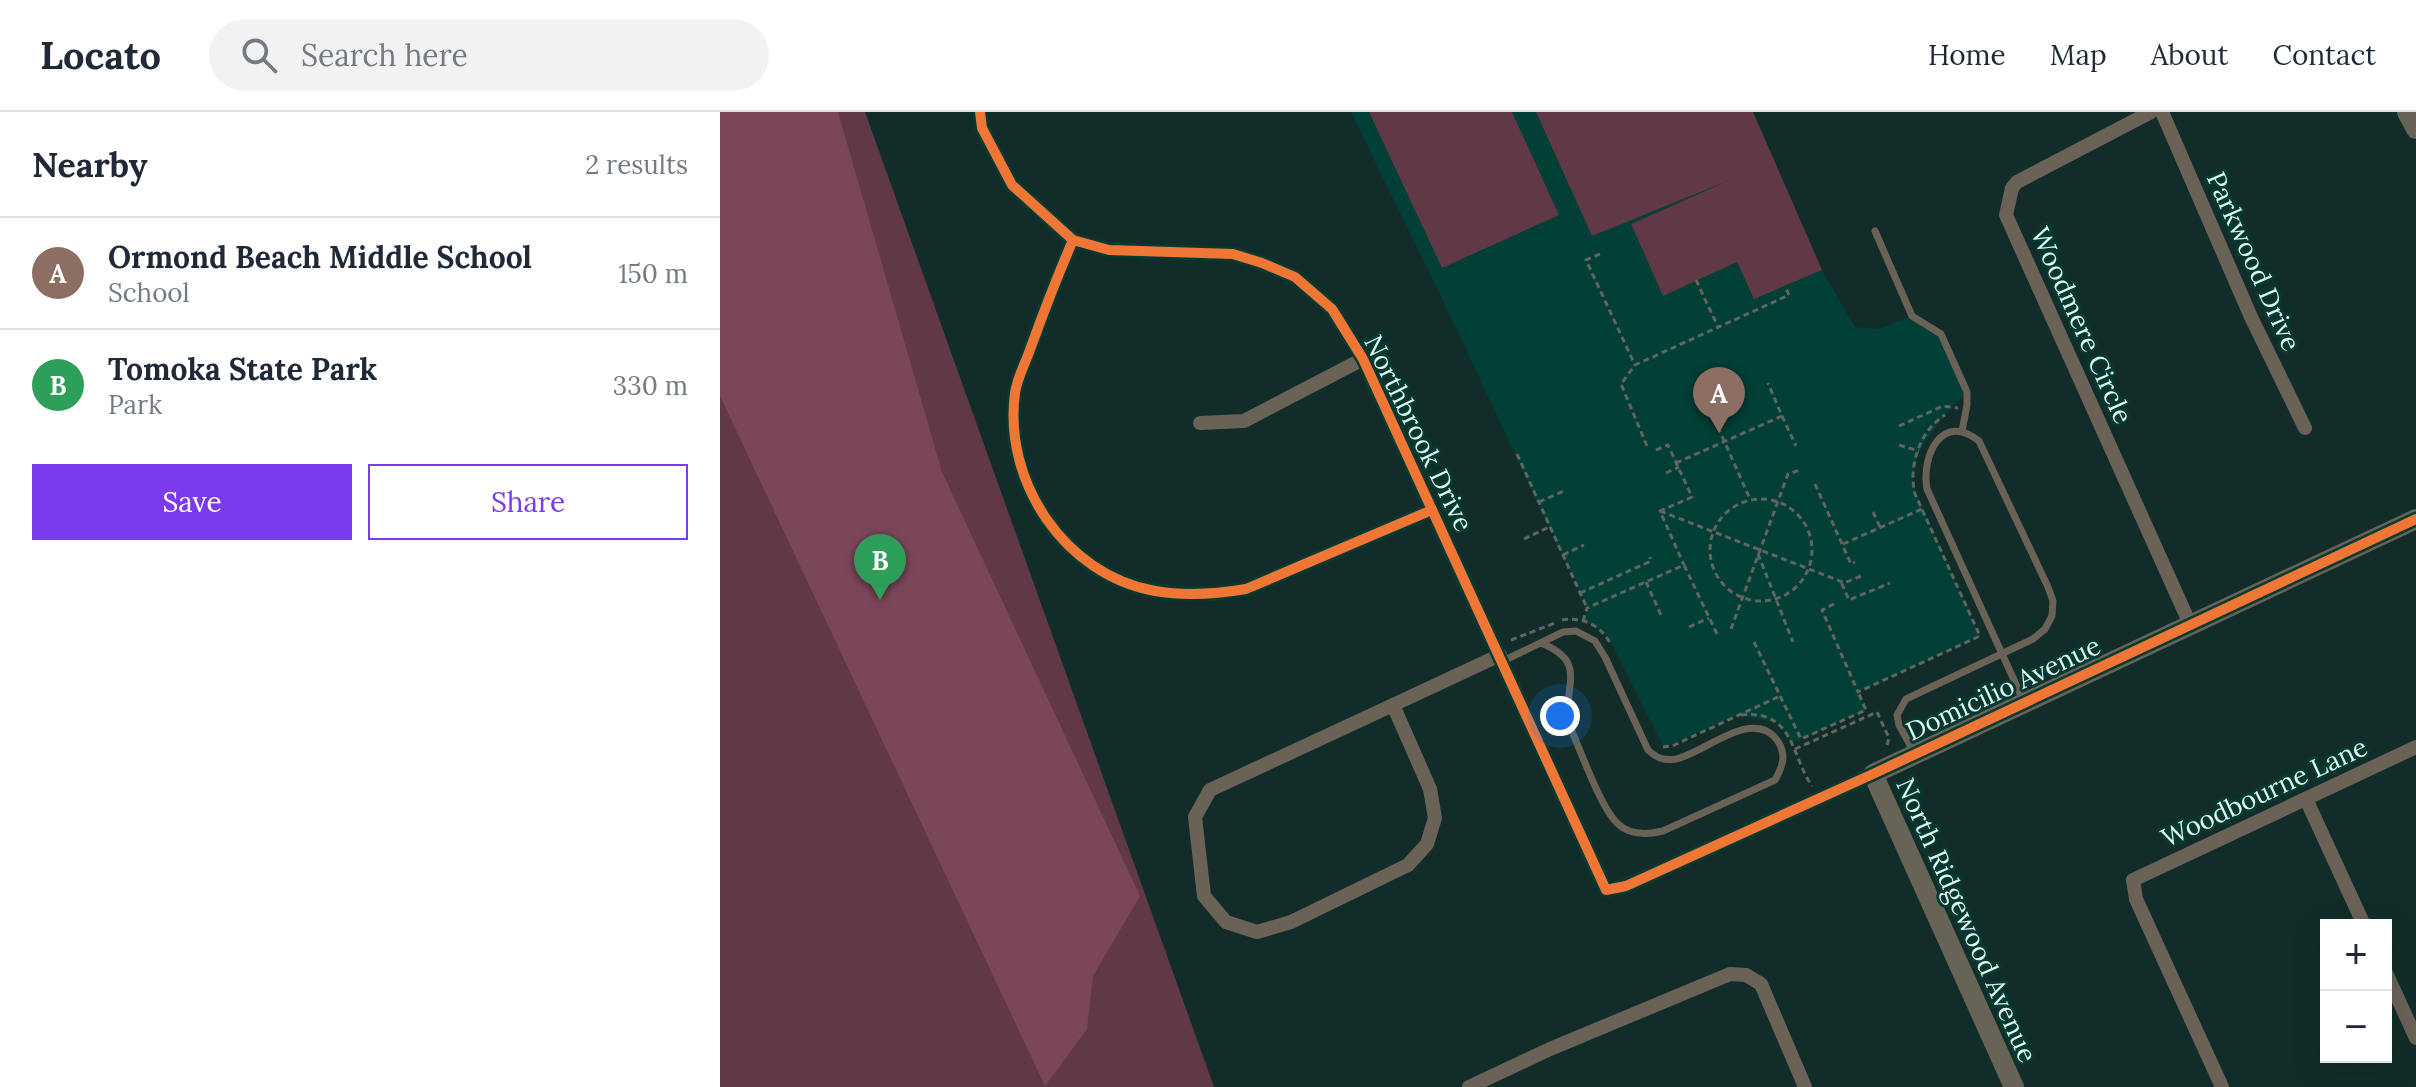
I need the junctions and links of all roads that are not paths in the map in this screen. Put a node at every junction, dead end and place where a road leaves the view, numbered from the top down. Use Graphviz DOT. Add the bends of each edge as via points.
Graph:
graph roads {
  1 [pos="980,112"];
  2 [pos="2151,112"];
  3 [pos="2162,112"];
  4 [pos="2407,112"];
  5 [pos="2416,129"];
  6 [pos="1875,231"];
  7 [pos="1073,240"];
  8 [pos="1363,359"];
  9 [pos="1200,423"];
  10 [pos="2305,428"];
  11 [pos="1962,431"];
  12 [pos="1432,510"];
  13 [pos="2416,519"];
  14 [pos="2190,624"];
  15 [pos="1541,643"];
  16 [pos="2002,654"];
  17 [pos="1501,658"];
  18 [pos="2025,702"];
  19 [pos="1393,705"];
  20 [pos="2416,747"];
  21 [pos="1915,754"];
  22 [pos="1873,774"];
  23 [pos="2306,799"];
  24 [pos="1606,890"];
  25 [pos="2361,919"];
  26 [pos="2392,986"];
  27 [pos="2416,1038"];
  28 [pos="1469,1087"];
  29 [pos="1805,1087"];
  30 [pos="2014,1087"];
  31 [pos="2222,1087"];
  1 -- 7 [label="street, Northbrook Drive" via="982,128 1012,185"];
  2 -- 14 [label="street, Woodmere Circle" via="2017,182 2006,215"];
  3 -- 10 [label="street, Parkwood Drive"];
  4 -- 5 [label="street"];
  6 -- 11 [label="lane" via="1912,316 1941,334 1967,392"];
  7 -- 8 [label="street, Northbrook Drive" via="1109,250 1233,254 1273,267 1295,277 1332,309"];
  7 -- 12 [label="street" via="1015,391 1014,420 1017,457 1040,511 1086,561 1115,579 1156,591 1246,589"];
  8 -- 9 [label="street" via="1244,421"];
  8 -- 12 [label="street, Northbrook Drive"];
  11 -- 16 [label="lane" via="1941,436 1933,447 1927,489"];
  11 -- 16 [label="lane" via="1979,441 2053,601 2045,629"];
  12 -- 17 [label="street, Northbrook Drive"];
  13 -- 14 [label="street, Domicilio Avenue"];
  14 -- 18 [label="street, Domicilio Avenue"];
  15 -- 15 [label="lane" via="1568,661 1568,722 1618,825 1634,833 1663,831 1775,780 1784,765 1774,736 1751,727 1682,757 1658,759 1648,750 1595,641 1576,631"];
  15 -- 17 [label="lane"];
  16 -- 18 [label="lane"];
  16 -- 21 [label="lane" via="1906,699 1897,715"];
  17 -- 19 [label="street"];
  17 -- 24 [label="street, Northbrook Drive"];
  18 -- 21 [label="street, Domicilio Avenue"];
  19 -- 19 [label="street" via="1210,790 1195,817 1204,896 1226,922 1257,932 1291,922 1408,865 1427,844 1435,818 1430,789"];
  20 -- 23 [label="street, Woodbourne Lane"];
  21 -- 22 [label="street, Domicilio Avenue"];
  22 -- 24 [label="street, Domicilio Avenue" via="1626,886"];
  22 -- 30 [label="street, North Ridgewood Avenue"];
  23 -- 25 [label="street"];
  23 -- 31 [label="street, Woodbourne Lane" via="2133,880 2136,899"];
  26 -- 27 [label="street"];
  28 -- 29 [label="street" via="1730,974 1761,984"];
}
